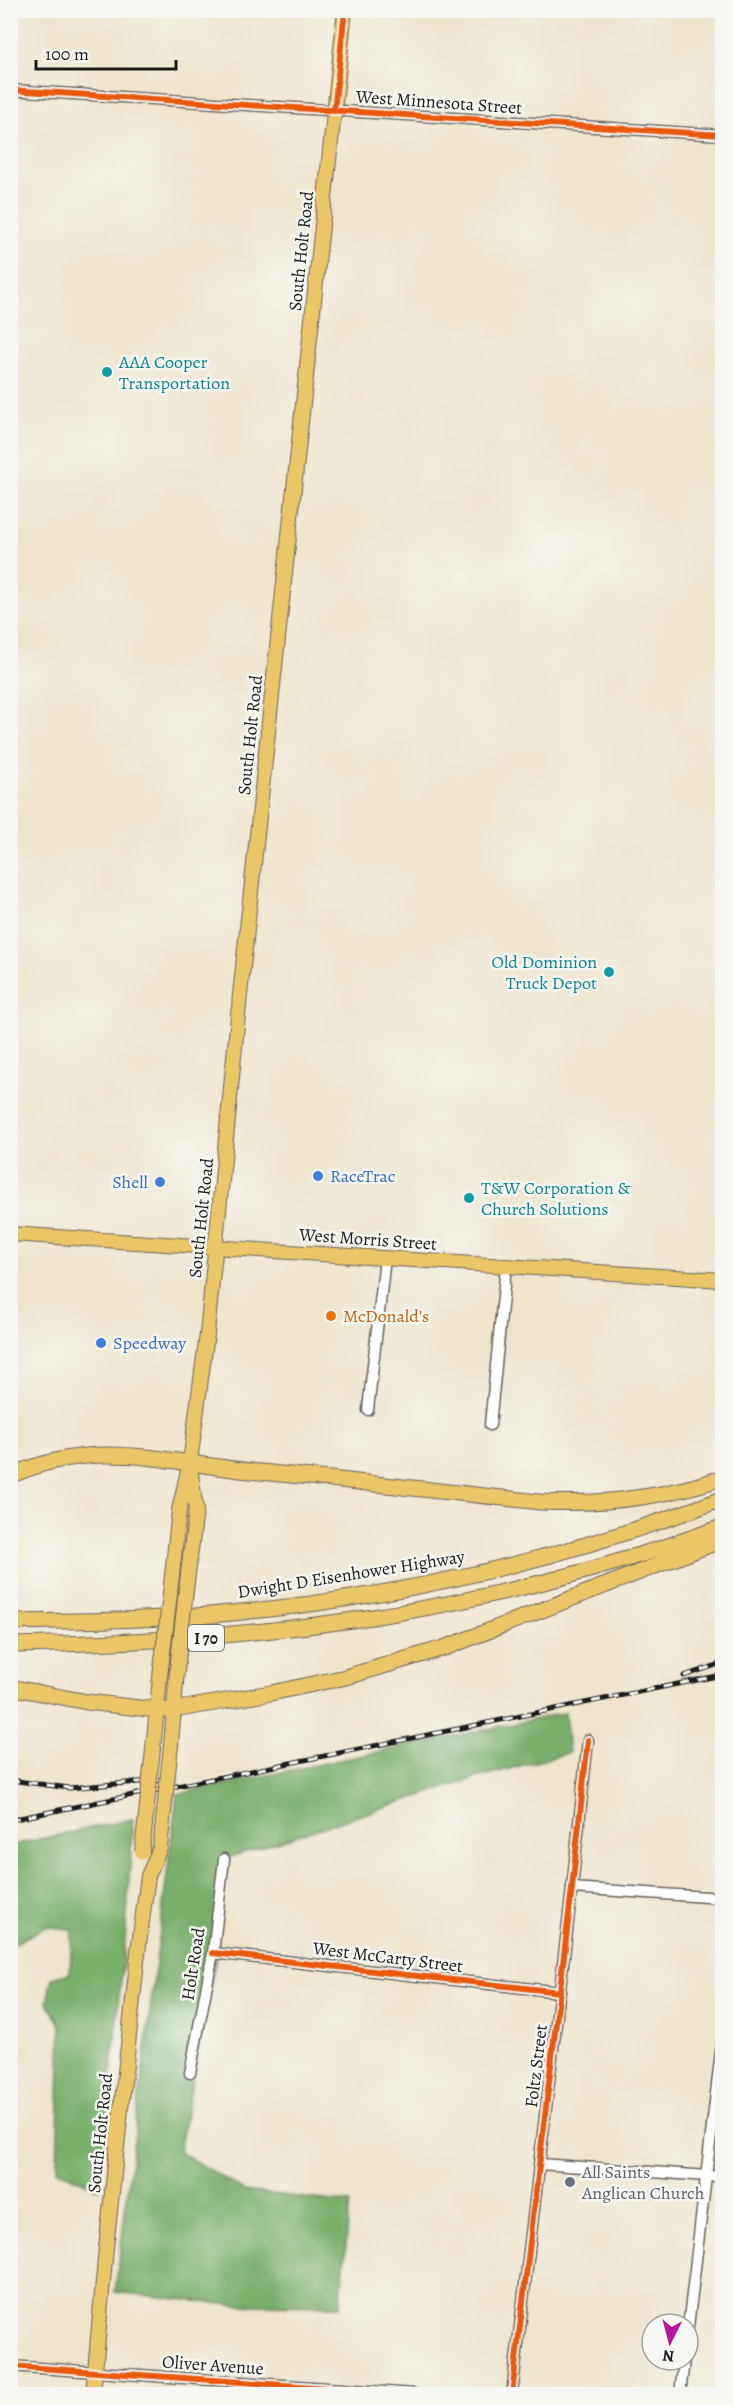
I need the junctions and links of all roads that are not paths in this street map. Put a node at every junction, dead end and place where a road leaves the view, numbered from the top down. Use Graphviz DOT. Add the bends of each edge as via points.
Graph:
graph roads {
  1 [pos="345,10"];
  2 [pos="10,90"];
  3 [pos="334,111"];
  4 [pos="723,135"];
  5 [pos="10,1234"];
  6 [pos="216,1247"];
  7 [pos="385,1258"];
  8 [pos="506,1266"];
  9 [pos="723,1280"];
  10 [pos="368,1410"];
  11 [pos="490,1425"];
  12 [pos="190,1462"];
  13 [pos="10,1476"];
  14 [pos="723,1478"];
  15 [pos="723,1499"];
  16 [pos="723,1527"];
  17 [pos="723,1540"];
  18 [pos="10,1622"];
  19 [pos="10,1645"];
  20 [pos="10,1687"];
  21 [pos="157,1710"];
  22 [pos="174,1710"];
  23 [pos="588,1740"];
  24 [pos="224,1859"];
  25 [pos="148,1876"];
  26 [pos="572,1888"];
  27 [pos="723,1898"];
  28 [pos="213,1953"];
  29 [pos="560,1992"];
  30 [pos="723,2043"];
  31 [pos="190,2073"];
  32 [pos="540,2164"];
  33 [pos="706,2176"];
  34 [pos="723,2177"];
  35 [pos="690,2312"];
  36 [pos="10,2366"];
  37 [pos="95,2371"];
  38 [pos="683,2372"];
  39 [pos="253,2389"];
  40 [pos="93,2394"];
  41 [pos="414,2394"];
  42 [pos="512,2394"];
  43 [pos="680,2394"];
  1 -- 3 [label="main road, South Holt Road"];
  2 -- 3 [label="street, West Minnesota Street"];
  3 -- 4 [label="street, West Minnesota Street"];
  3 -- 6 [label="main road, South Holt Road"];
  5 -- 6 [label="main road, West Morris Street"];
  6 -- 7 [label="main road, West Morris Street"];
  6 -- 12 [label="main road, South Holt Road"];
  7 -- 8 [label="main road, West Morris Street"];
  7 -- 10 [label="street"];
  8 -- 9 [label="main road, West Morris Street"];
  8 -- 11 [label="street"];
  12 -- 13 [label="highway" via="77,1455"];
  12 -- 14 [label="highway" via="571,1503 645,1498"];
  12 -- 21 [label="main road, South Holt Road, bridge" via="179,1510"];
  12 -- 22 [label="main road, South Holt Road, bridge" via="196,1510"];
  15 -- 18 [label="highway, Dwight D Eisenhower Highway / I 70" via="551,1554 476,1574 373,1594 206,1615"];
  16 -- 19 [label="highway, I 70" via="569,1576 399,1614 198,1639"];
  17 -- 22 [label="highway" via="471,1639 395,1663 270,1694"];
  20 -- 21 [label="highway"];
  21 -- 22 [label="highway"];
  21 -- 25 [label="main road, South Holt Road, bridge" via="142,1852"];
  22 -- 25 [label="main road, South Holt Road, bridge" via="160,1848"];
  23 -- 26 [label="street, Foltz Street"];
  24 -- 28 [label="street, Holt Road"];
  25 -- 37 [label="main road, South Holt Road"];
  26 -- 27 [label="street"];
  26 -- 29 [label="street, Foltz Street"];
  28 -- 29 [label="street, West McCarty Street"];
  28 -- 31 [label="street, Holt Road"];
  29 -- 32 [label="street, Foltz Street"];
  30 -- 33 [label="street"];
  32 -- 33 [label="street"];
  32 -- 42 [label="street, Foltz Street"];
  33 -- 34 [label="street"];
  33 -- 35 [label="street"];
  36 -- 37 [label="street, Oliver Avenue"];
  37 -- 39 [label="street, Oliver Avenue"];
  37 -- 40 [label="main road, South Holt Road"];
  38 -- 43 [label="street"];
  39 -- 41 [label="street, Oliver Avenue"];
}
